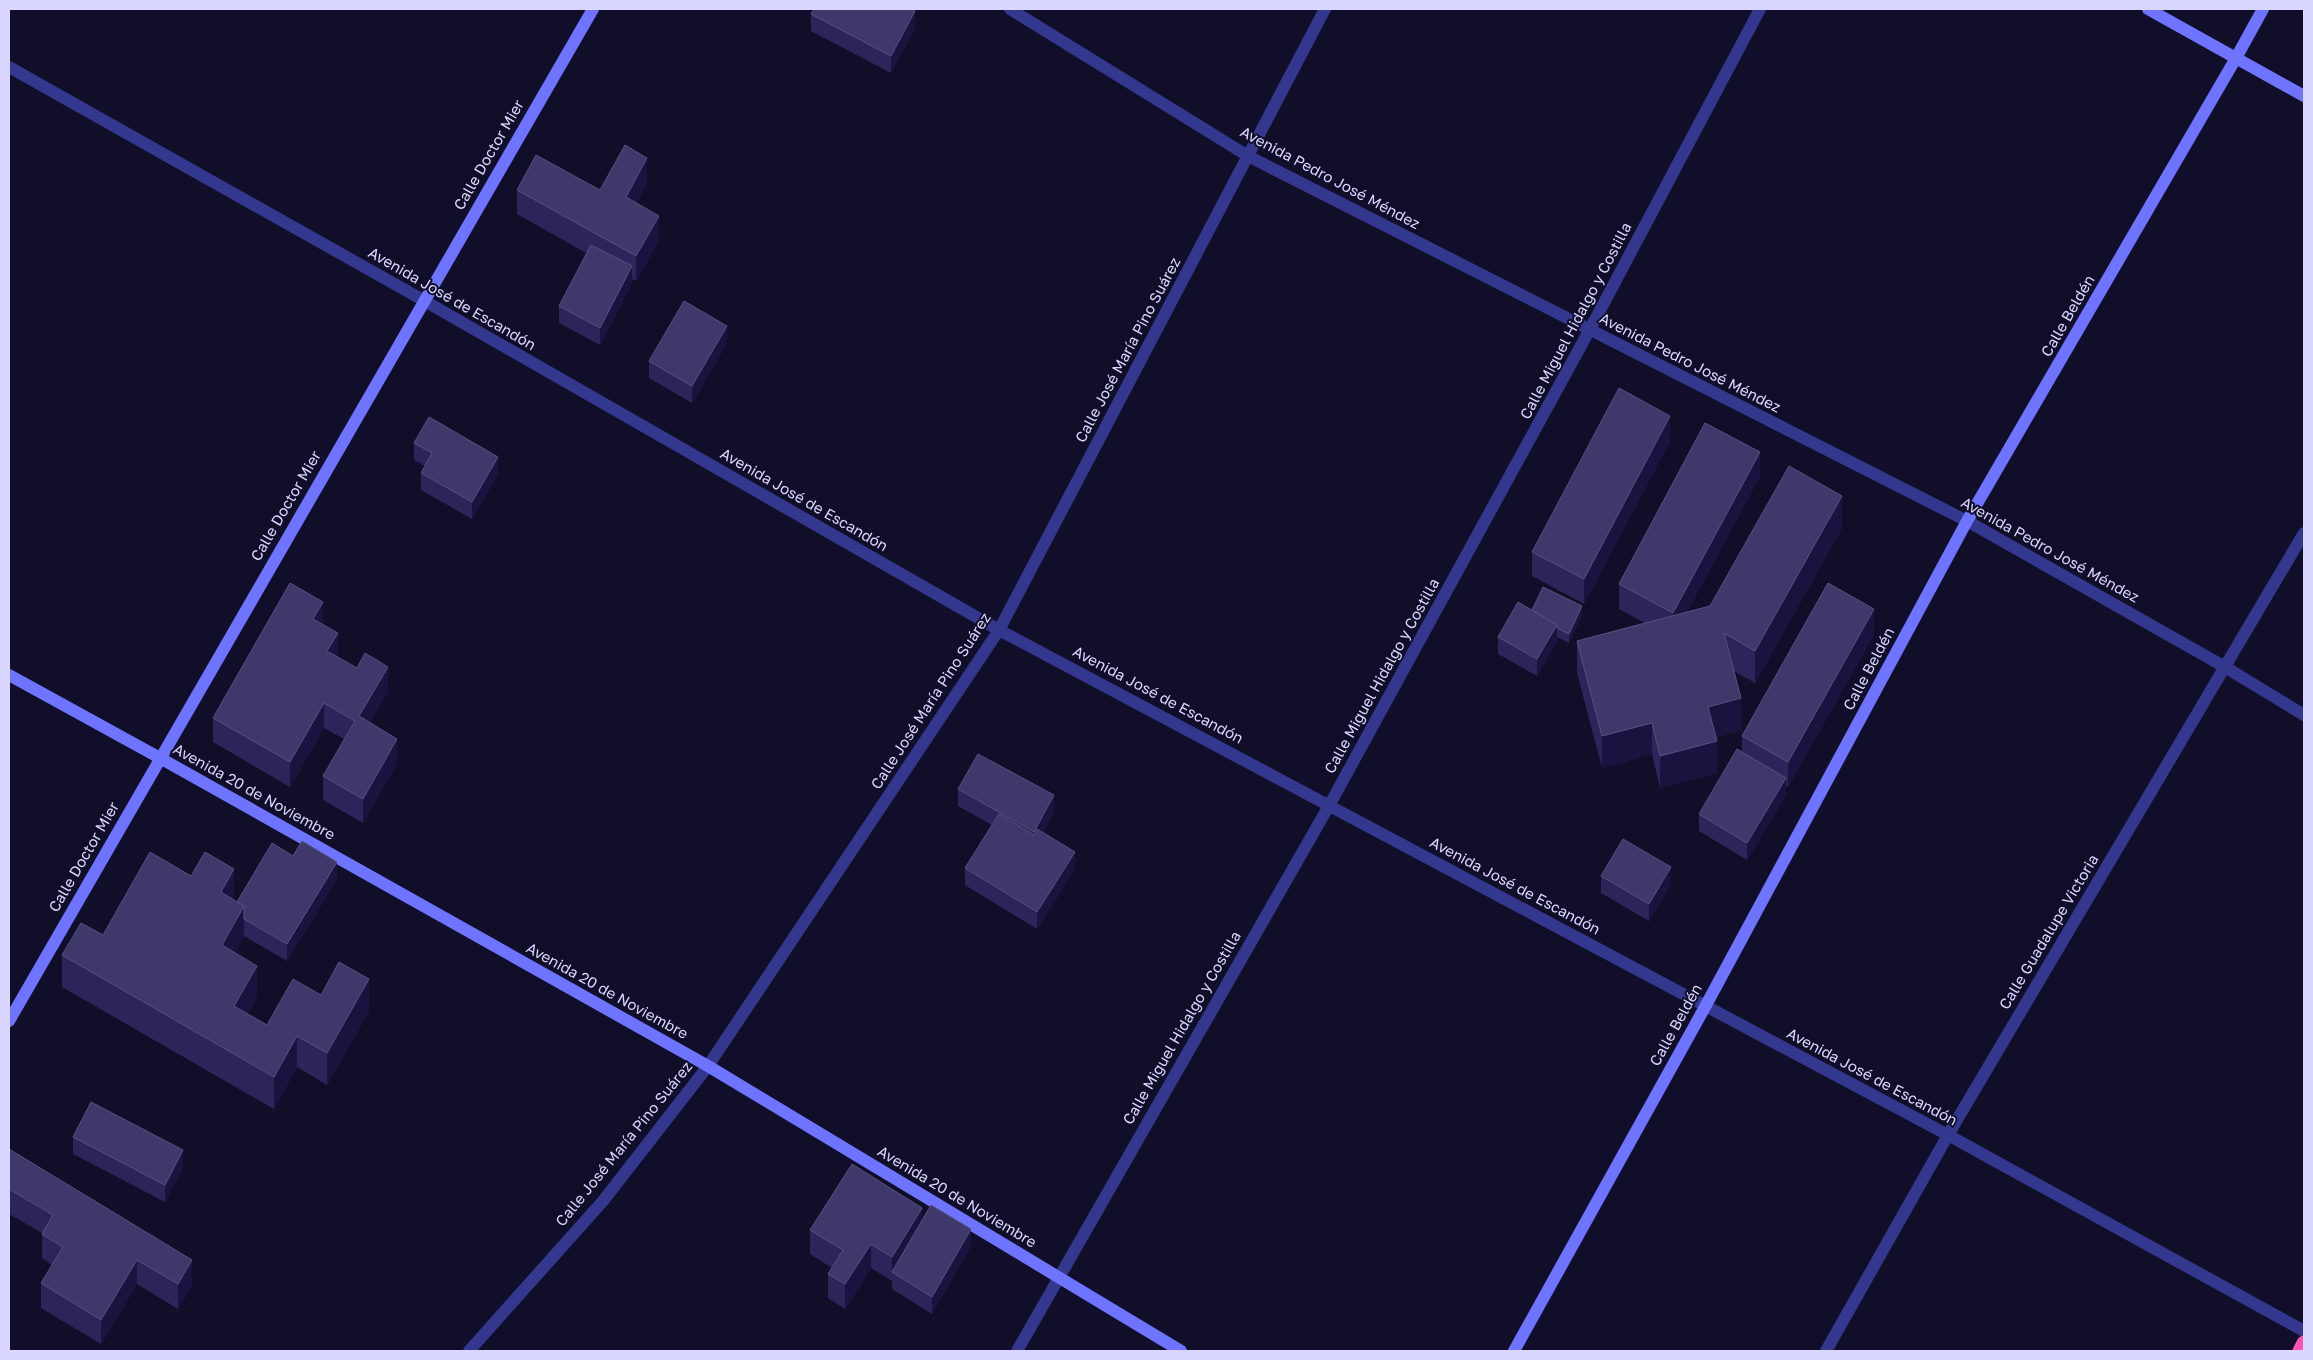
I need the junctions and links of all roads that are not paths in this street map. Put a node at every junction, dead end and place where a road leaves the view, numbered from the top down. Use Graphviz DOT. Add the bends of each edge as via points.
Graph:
graph roads {
  1 [pos="593,9"];
  2 [pos="1010,9"];
  3 [pos="1325,9"];
  4 [pos="1760,9"];
  5 [pos="2148,9"];
  6 [pos="2262,9"];
  7 [pos="2236,58"];
  8 [pos="9,67"];
  9 [pos="2304,96"];
  10 [pos="1248,156"];
  11 [pos="423,300"];
  12 [pos="1589,331"];
  13 [pos="1967,521"];
  14 [pos="2304,533"];
  15 [pos="999,630"];
  16 [pos="2225,667"];
  17 [pos="9,675"];
  18 [pos="2304,715"];
  19 [pos="160,758"];
  20 [pos="1330,804"];
  21 [pos="1705,1007"];
  22 [pos="9,1020"];
  23 [pos="708,1066"];
  24 [pos="1948,1136"];
  25 [pos="1058,1276"];
  26 [pos="2304,1331"];
  27 [pos="2304,1343"];
  28 [pos="470,1351"];
  29 [pos="1017,1351"];
  30 [pos="1181,1351"];
  31 [pos="1514,1351"];
  32 [pos="1826,1351"];
  33 [pos="2300,1351"];
  1 -- 11 [label="street, Calle Doctor Mier"];
  2 -- 10 [label="street, Avenida Pedro José Méndez"];
  3 -- 10 [label="street, Calle José María Pino Suárez"];
  4 -- 12 [label="street, Calle Miguel Hidalgo y Costilla"];
  5 -- 7 [label="street"];
  6 -- 7 [label="street, Calle Beldén"];
  7 -- 9 [label="street"];
  7 -- 13 [label="street, Calle Beldén"];
  8 -- 11 [label="street, Avenida José de Escandón"];
  10 -- 12 [label="street, Avenida Pedro José Méndez"];
  10 -- 15 [label="street, Calle José María Pino Suárez"];
  11 -- 15 [label="street, Avenida José de Escandón"];
  11 -- 19 [label="street, Calle Doctor Mier"];
  12 -- 13 [label="street, Avenida Pedro José Méndez"];
  12 -- 20 [label="street, Calle Miguel Hidalgo y Costilla"];
  13 -- 16 [label="street, Avenida Pedro José Méndez"];
  13 -- 21 [label="street, Calle Beldén"];
  14 -- 16 [label="street, Calle Guadalupe Victoria"];
  15 -- 20 [label="street, Avenida José de Escandón"];
  15 -- 23 [label="street, Calle José María Pino Suárez"];
  16 -- 18 [label="street, Avenida Pedro José Méndez"];
  16 -- 24 [label="street, Calle Guadalupe Victoria"];
  17 -- 19 [label="street, Avenida 20 de Noviembre"];
  19 -- 22 [label="street, Calle Doctor Mier"];
  19 -- 23 [label="street, Avenida 20 de Noviembre"];
  20 -- 21 [label="street, Avenida José de Escandón"];
  20 -- 25 [label="street, Calle Miguel Hidalgo y Costilla"];
  21 -- 24 [label="street, Avenida José de Escandón"];
  21 -- 31 [label="street, Calle Beldén"];
  23 -- 25 [label="street, Avenida 20 de Noviembre"];
  23 -- 28 [label="street, Calle José María Pino Suárez" via="603,1201"];
  24 -- 26 [label="street, Avenida José de Escandón"];
  24 -- 32 [label="street, Calle Guadalupe Victoria"];
  25 -- 29 [label="street, Calle Miguel Hidalgo y Costilla"];
  25 -- 30 [label="street, Avenida 20 de Noviembre"];
  27 -- 33 [label="highway"];
}
